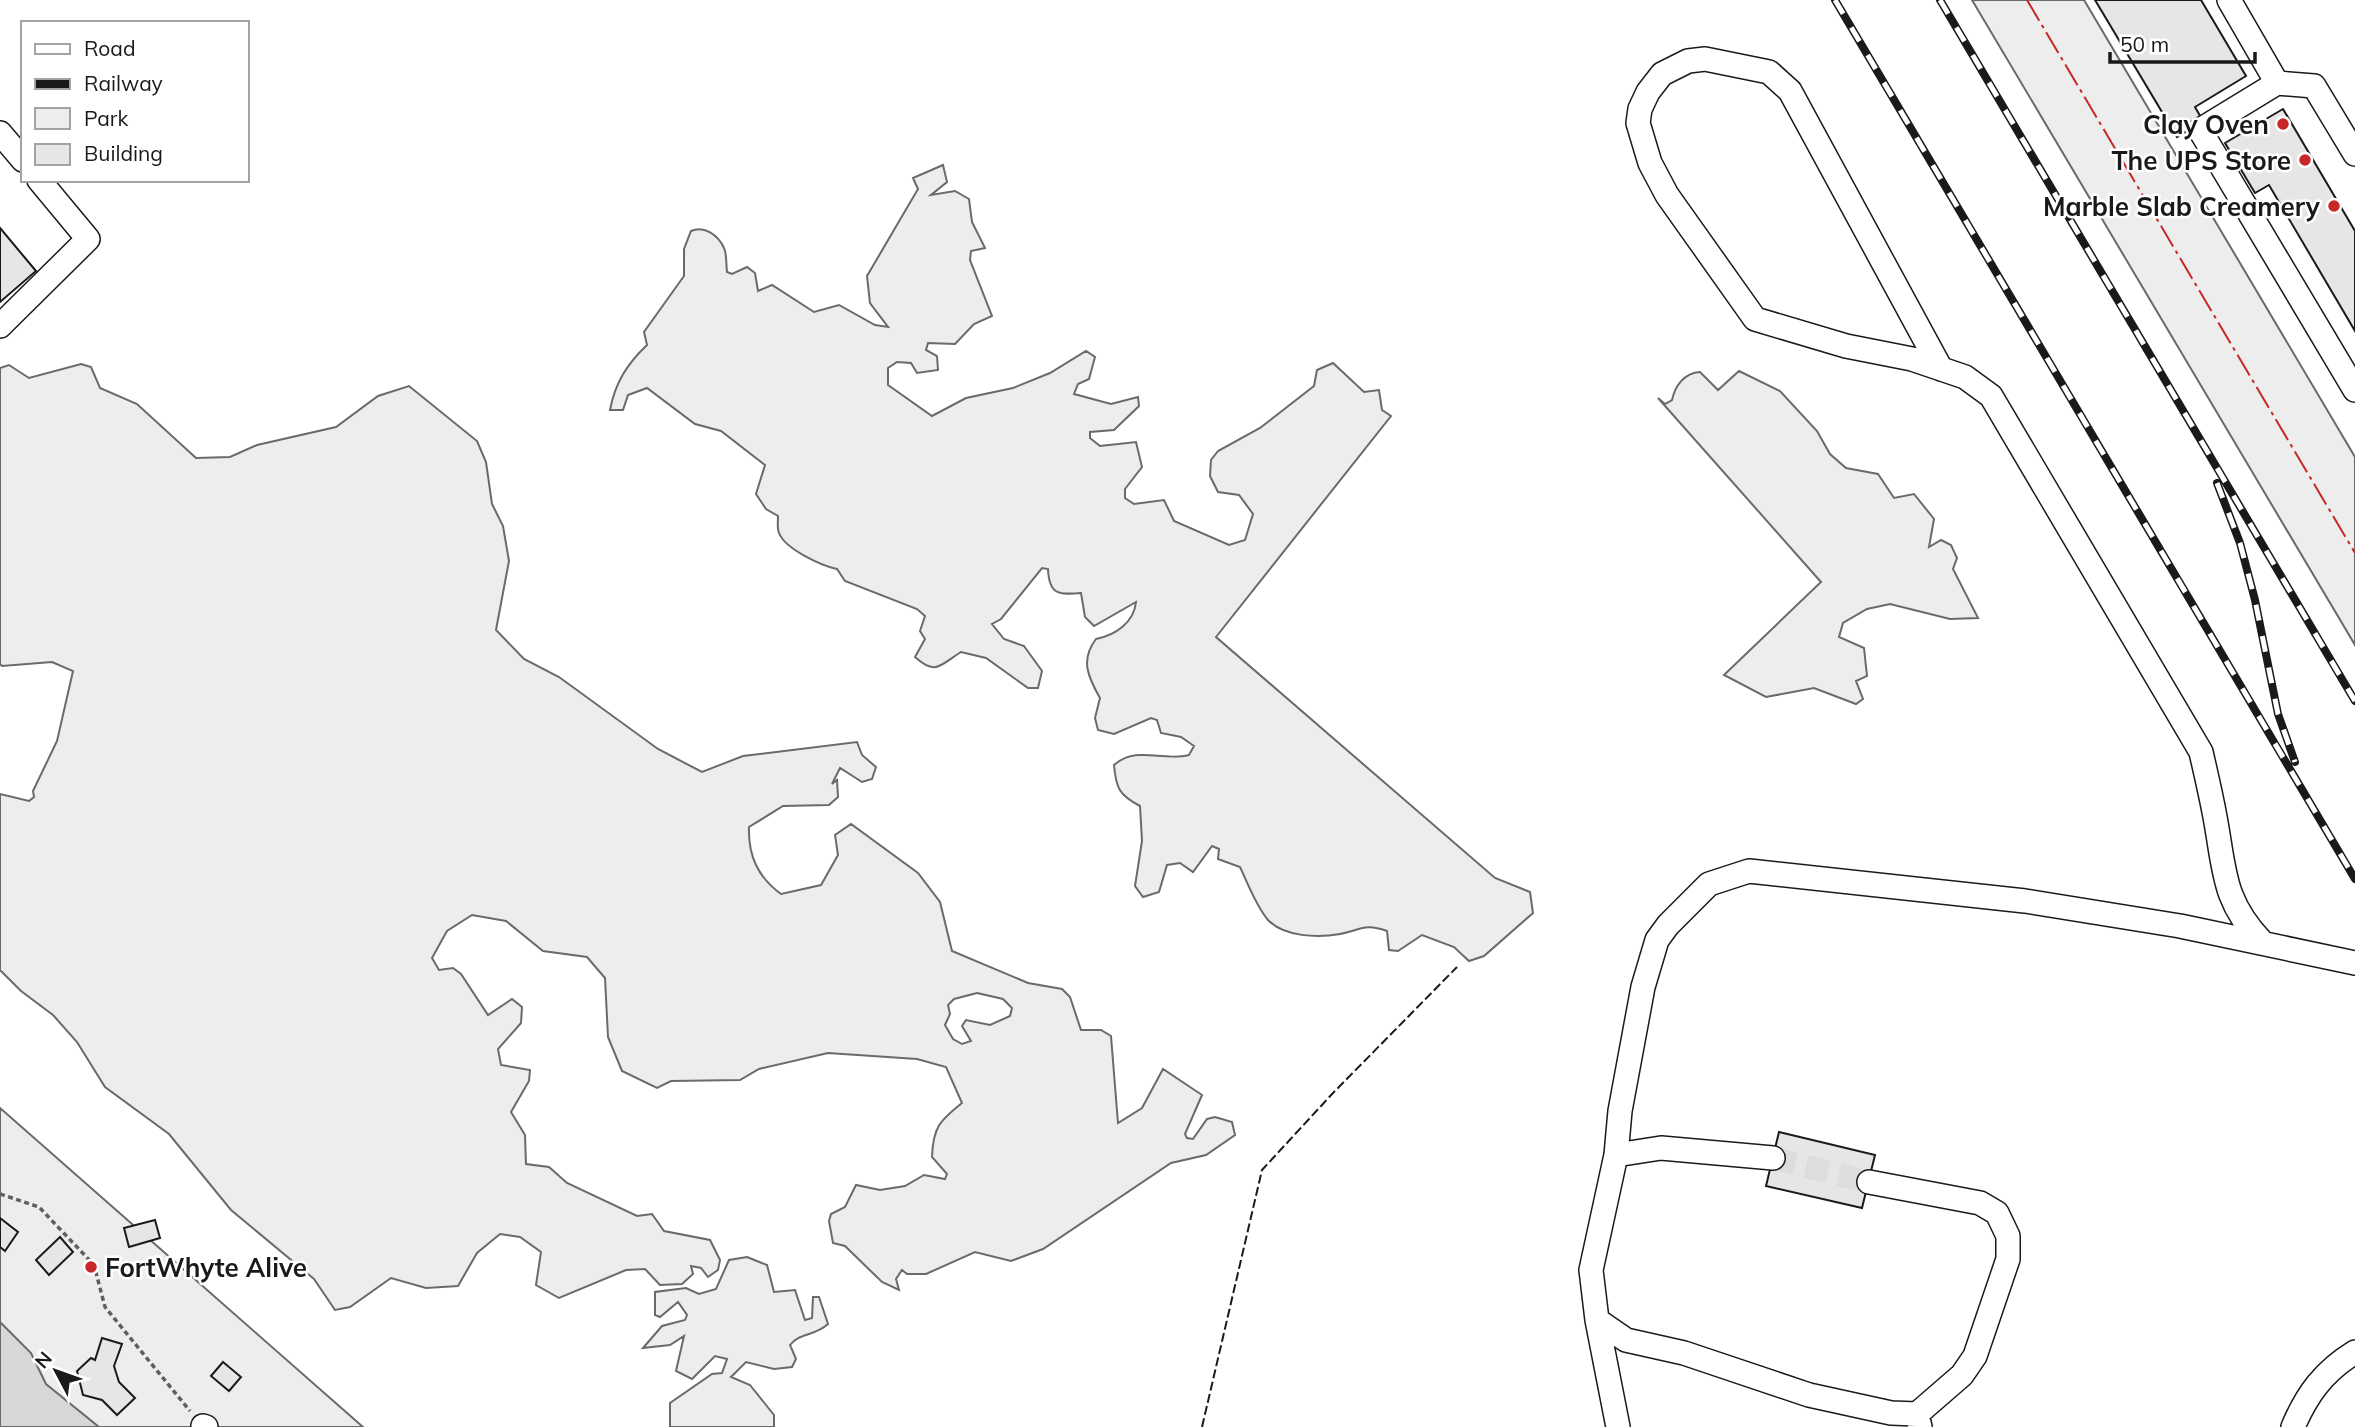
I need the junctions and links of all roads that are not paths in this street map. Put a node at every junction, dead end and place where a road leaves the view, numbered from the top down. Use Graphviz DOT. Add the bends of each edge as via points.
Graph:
graph roads {
  1 [pos="2229,0"];
  2 [pos="2277,83"];
  3 [pos="0,133"];
  4 [pos="2355,154"];
  5 [pos="21,158"];
  6 [pos="41,182"];
  7 [pos="0,326"];
  8 [pos="1941,369"];
  9 [pos="2355,390"];
  10 [pos="2262,942"];
  11 [pos="2355,963"];
  12 [pos="1616,1155"];
  13 [pos="1773,1158"];
  14 [pos="1869,1182"];
  15 [pos="1597,1320"];
  16 [pos="2355,1352"];
  17 [pos="1919,1421"];
  18 [pos="1618,1427"];
  19 [pos="2293,1427"];
  1 -- 2 [label="lane"];
  2 -- 4 [label="lane" via="2314,86"];
  2 -- 9 [label="lane" via="2200,130"];
  3 -- 5 [label="lane"];
  6 -- 7 [label="lane" via="88,239"];
  8 -- 8 [label="lane" via="1755,318 1667,195 1650,163 1638,123 1640,108 1662,74 1688,61 1705,59 1769,72 1790,91"];
  8 -- 10 [label="lane" via="1965,377 1991,396 2202,752 2227,890 2245,925"];
  10 -- 11 [label="lane"];
  10 -- 12 [label="lane" via="2025,901 1749,871 1709,884 1657,940 1620,1111"];
  12 -- 13 [label="lane" via="1661,1148"];
  12 -- 15 [label="lane" via="1591,1270"];
  14 -- 17 [label="lane" via="1980,1203 1997,1213 2008,1236 2008,1259 1975,1356"];
  15 -- 17 [label="lane" via="1626,1340 1684,1353 1810,1395"];
  15 -- 18 [label="lane"];
  16 -- 19 [label="lane" via="2337,1363 2305,1400"];
}
